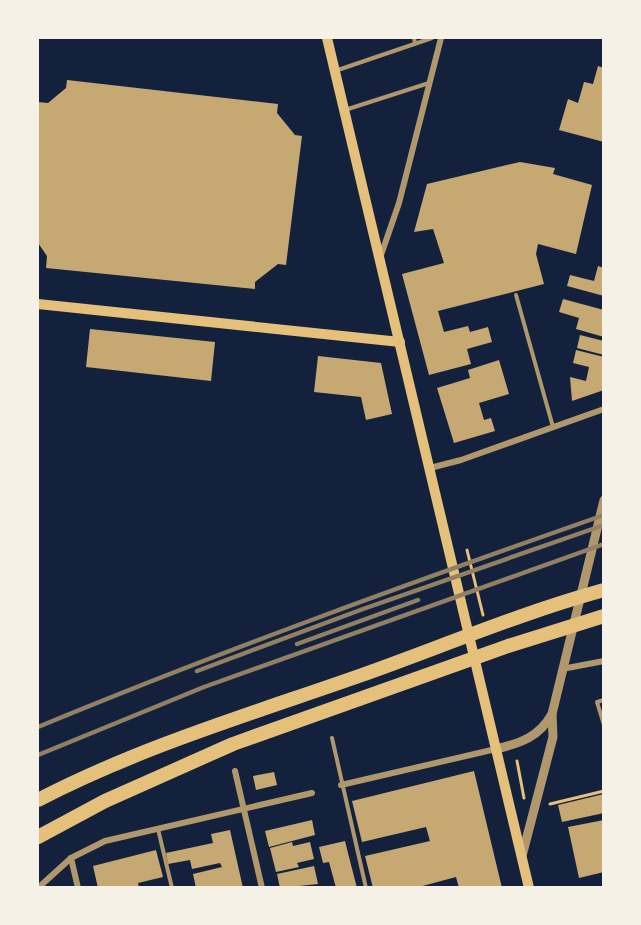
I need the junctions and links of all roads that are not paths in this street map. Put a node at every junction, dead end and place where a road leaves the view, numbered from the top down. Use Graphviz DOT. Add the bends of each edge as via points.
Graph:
graph roads {
  1 [pos="327,38"];
  2 [pos="414,38"];
  3 [pos="432,38"];
  4 [pos="441,38"];
  5 [pos="415,43"];
  6 [pos="335,71"];
  7 [pos="429,82"];
  8 [pos="345,110"];
  9 [pos="380,258"];
  10 [pos="516,295"];
  11 [pos="38,304"];
  12 [pos="400,342"];
  13 [pos="603,409"];
  14 [pos="553,427"];
  15 [pos="430,468"];
  16 [pos="603,500"];
  17 [pos="603,590"];
  18 [pos="603,616"];
  19 [pos="603,661"];
  20 [pos="562,669"];
  21 [pos="603,700"];
  22 [pos="552,714"];
  23 [pos="603,725"];
  24 [pos="332,738"];
  25 [pos="496,749"];
  26 [pos="235,771"];
  27 [pos="341,785"];
  28 [pos="312,793"];
  29 [pos="38,800"];
  30 [pos="244,810"];
  31 [pos="158,829"];
  32 [pos="38,837"];
  33 [pos="522,856"];
  34 [pos="71,858"];
  35 [pos="38,888"];
  36 [pos="78,888"];
  37 [pos="172,888"];
  38 [pos="262,888"];
  39 [pos="366,888"];
  40 [pos="529,888"];
  1 -- 6 [label="main road"];
  2 -- 5 [label="lane"];
  3 -- 5 [label="lane"];
  4 -- 7 [label="street"];
  5 -- 6 [label="lane"];
  6 -- 8 [label="main road"];
  7 -- 8 [label="lane"];
  7 -- 9 [label="street" via="399,203"];
  8 -- 9 [label="main road"];
  9 -- 12 [label="main road"];
  10 -- 14 [label="lane"];
  11 -- 12 [label="main road"];
  12 -- 15 [label="main road"];
  13 -- 14 [label="street"];
  14 -- 15 [label="street"];
  15 -- 25 [label="main road"];
  16 -- 20 [label="street"];
  17 -- 29 [label="highway" via="182,738"];
  18 -- 32 [label="highway" via="233,744 105,801"];
  19 -- 20 [label="street"];
  20 -- 22 [label="street"];
  21 -- 23 [label="lane" via="597,702"];
  22 -- 25 [label="street" via="542,730 529,739"];
  22 -- 33 [label="street" via="553,737"];
  24 -- 27 [label="lane"];
  25 -- 27 [label="street"];
  25 -- 33 [label="main road"];
  26 -- 30 [label="street"];
  27 -- 39 [label="lane"];
  28 -- 30 [label="street"];
  30 -- 31 [label="street"];
  30 -- 38 [label="street"];
  31 -- 34 [label="street" via="105,841"];
  31 -- 37 [label="lane"];
  33 -- 40 [label="main road"];
  34 -- 35 [label="street"];
  34 -- 36 [label="street"];
}
